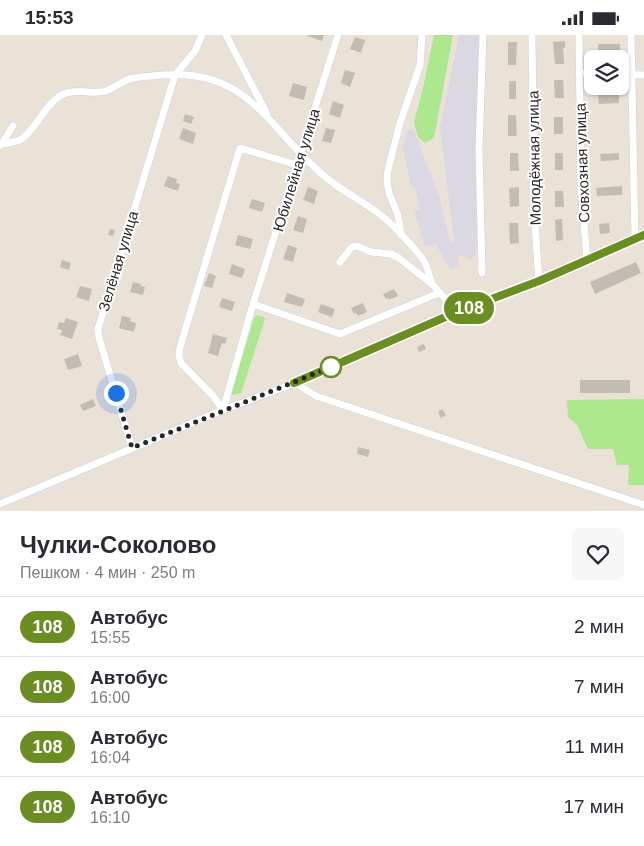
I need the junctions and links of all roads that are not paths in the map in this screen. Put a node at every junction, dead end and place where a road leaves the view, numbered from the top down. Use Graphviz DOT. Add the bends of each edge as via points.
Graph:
graph roads {
  1 [pos="202,35"];
  2 [pos="226,35"];
  3 [pos="338,35"];
  4 [pos="422,35"];
  5 [pos="483,35"];
  6 [pos="532,35"];
  7 [pos="579,35"];
  8 [pos="631,35"];
  9 [pos="579,73"];
  10 [pos="584,73"];
  11 [pos="175,75"];
  12 [pos="629,75"];
  13 [pos="632,75"];
  14 [pos="644,75"];
  15 [pos="270,119"];
  16 [pos="13,126"];
  17 [pos="1,146"];
  18 [pos="301,153"];
  19 [pos="297,165"];
  20 [pos="400,235"];
  21 [pos="644,235"];
  22 [pos="635,239"];
  23 [pos="587,260"];
  24 [pos="340,262"];
  25 [pos="482,273"];
  26 [pos="539,281"];
  27 [pos="433,285"];
  28 [pos="439,293"];
  29 [pos="254,304"];
  30 [pos="457,312"];
  31 [pos="294,383"];
  32 [pos="223,410"];
  33 [pos="132,448"];
  34 [pos="0,504"];
  35 [pos="644,505"];
  1 -- 11 [label="street" via="195,51"];
  2 -- 15 [label="street"];
  3 -- 18 [label="street, Юбилейная улица"];
  4 -- 20 [label="street" via="420,65 388,169 389,193 398,215"];
  5 -- 25 [label="street" via="479,149"];
  6 -- 26 [label="street, Молодёжная улица" via="534,211"];
  7 -- 9 [label="street, Совхозная улица"];
  8 -- 13 [label="street"];
  9 -- 10 [label="street"];
  9 -- 23 [label="street, Совхозная улица" via="581,185"];
  11 -- 15 [label="street" via="222,82 242,94"];
  11 -- 17 [label="street" via="130,79 105,91 63,94 23,138"];
  11 -- 33 [label="street, Зелёная улица" via="98,329"];
  12 -- 13 [label="street"];
  13 -- 14 [label="street"];
  13 -- 22 [label="street"];
  15 -- 18 [label="street"];
  16 -- 17 [label="street"];
  18 -- 19 [label="street, Юбилейная улица"];
  18 -- 20 [label="street" via="323,175 383,216"];
  19 -- 29 [label="street, Юбилейная улица"];
  19 -- 32 [label="street" via="240,148 201,273 179,356 188,372"];
  20 -- 27 [label="street" via="425,263"];
  21 -- 22 [label="street"];
  22 -- 23 [label="street"];
  23 -- 26 [label="street"];
  24 -- 27 [label="street" via="352,247 391,254"];
  26 -- 30 [label="street"];
  27 -- 28 [label="street"];
  28 -- 29 [label="street" via="340,334"];
  28 -- 30 [label="street"];
  29 -- 32 [label="street, Юбилейная улица"];
  30 -- 31 [label="street"];
  31 -- 32 [label="street"];
  31 -- 35 [label="street" via="316,396"];
  32 -- 33 [label="street"];
  33 -- 34 [label="street"];
}
